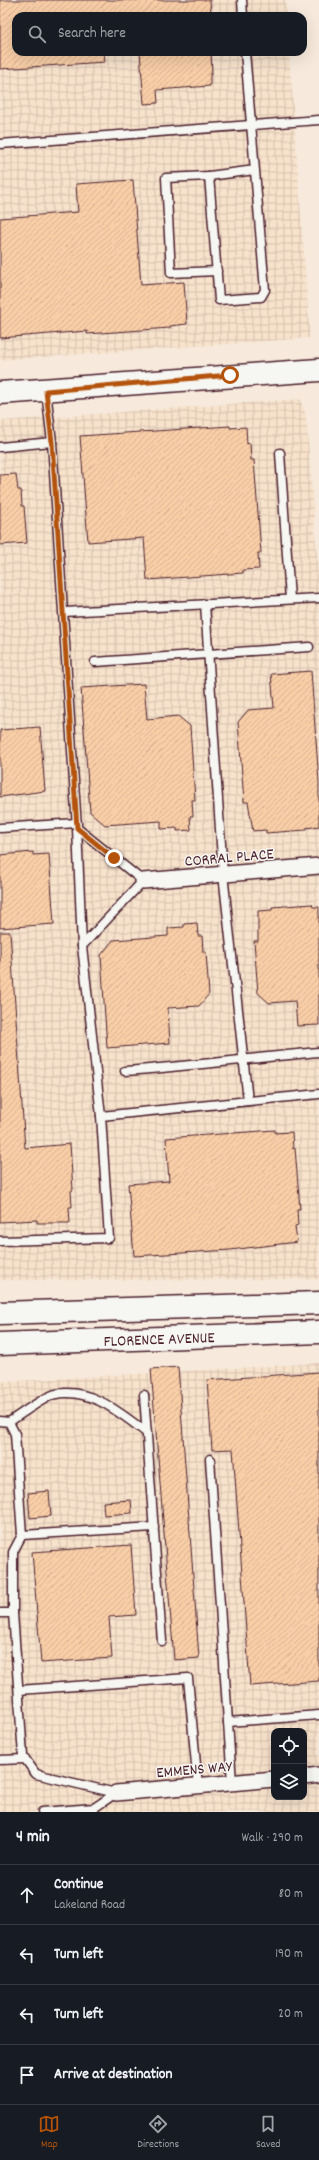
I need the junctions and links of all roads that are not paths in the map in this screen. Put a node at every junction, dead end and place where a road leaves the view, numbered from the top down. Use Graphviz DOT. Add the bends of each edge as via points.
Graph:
graph roads {
  1 [pos="242,0"];
  2 [pos="242,12"];
  3 [pos="245,56"];
  4 [pos="319,120"];
  5 [pos="251,125"];
  6 [pos="0,144"];
  7 [pos="255,170"];
  8 [pos="210,176"];
  9 [pos="217,271"];
  10 [pos="319,370"];
  11 [pos="46,391"];
  12 [pos="0,394"];
  13 [pos="52,442"];
  14 [pos="0,447"];
  15 [pos="280,453"];
  16 [pos="319,598"];
  17 [pos="290,599"];
  18 [pos="205,604"];
  19 [pos="64,612"];
  20 [pos="309,647"];
  21 [pos="208,654"];
  22 [pos="95,662"];
  23 [pos="77,826"];
  24 [pos="0,828"];
  25 [pos="319,866"];
  26 [pos="223,874"];
  27 [pos="143,881"];
  28 [pos="82,946"];
  29 [pos="319,1052"];
  30 [pos="243,1059"];
  31 [pos="125,1071"];
  32 [pos="319,1094"];
  33 [pos="248,1101"];
  34 [pos="101,1116"];
  35 [pos="0,1241"];
  36 [pos="319,1303"];
  37 [pos="0,1313"];
  38 [pos="319,1332"];
  39 [pos="0,1344"];
  40 [pos="144,1396"];
  41 [pos="0,1421"];
  42 [pos="9,1422"];
  43 [pos="147,1433"];
  44 [pos="210,1459"];
  45 [pos="154,1527"];
  46 [pos="22,1535"];
  47 [pos="0,1613"];
  48 [pos="13,1613"];
  49 [pos="162,1641"];
  50 [pos="19,1690"];
  51 [pos="319,1714"];
  52 [pos="228,1722"];
  53 [pos="26,1759"];
  54 [pos="0,1760"];
  55 [pos="319,1775"];
  56 [pos="307,1777"];
  57 [pos="271,1779"];
  58 [pos="232,1783"];
  59 [pos="198,1786"];
  60 [pos="116,1793"];
  61 [pos="94,1810"];
  62 [pos="42,1812"];
  1 -- 2 [label="lane"];
  3 -- 5 [label="lane"];
  4 -- 5 [label="lane"];
  5 -- 6 [label="lane"];
  5 -- 7 [label="lane"];
  7 -- 8 [label="lane"];
  7 -- 9 [label="lane" via="265,290 261,297 219,300"];
  8 -- 9 [label="lane"];
  8 -- 9 [label="lane" via="166,178 171,273"];
  10 -- 11 [label="main road"];
  11 -- 12 [label="main road"];
  11 -- 13 [label="lane"];
  13 -- 14 [label="lane"];
  13 -- 19 [label="lane"];
  15 -- 17 [label="lane"];
  16 -- 17 [label="lane"];
  17 -- 18 [label="lane"];
  18 -- 19 [label="lane"];
  18 -- 21 [label="lane"];
  19 -- 23 [label="lane"];
  20 -- 21 [label="lane"];
  21 -- 22 [label="lane"];
  21 -- 26 [label="lane"];
  23 -- 24 [label="lane"];
  23 -- 27 [label="lane"];
  23 -- 28 [label="lane"];
  25 -- 26 [label="street, CORRAL PLACE"];
  26 -- 27 [label="street, CORRAL PLACE"];
  26 -- 30 [label="lane"];
  27 -- 28 [label="lane"];
  28 -- 34 [label="lane"];
  29 -- 30 [label="lane"];
  30 -- 31 [label="lane" via="200,1066"];
  30 -- 33 [label="lane"];
  32 -- 33 [label="lane"];
  33 -- 34 [label="lane"];
  34 -- 35 [label="lane" via="109,1238"];
  36 -- 37 [label="main road, FLORENCE AVENUE"];
  38 -- 39 [label="main road, FLORENCE AVENUE"];
  40 -- 43 [label="lane"];
  41 -- 42 [label="lane"];
  42 -- 43 [label="lane" via="55,1394 91,1396 116,1410"];
  42 -- 46 [label="lane" via="15,1434"];
  43 -- 45 [label="lane"];
  44 -- 52 [label="lane"];
  45 -- 46 [label="lane"];
  45 -- 49 [label="lane"];
  46 -- 48 [label="lane" via="12,1552"];
  47 -- 48 [label="lane"];
  48 -- 50 [label="lane"];
  50 -- 53 [label="lane" via="23,1756"];
  50 -- 59 [label="lane" via="188,1678"];
  51 -- 52 [label="lane"];
  52 -- 58 [label="lane"];
  53 -- 54 [label="lane"];
  53 -- 60 [label="lane" via="36,1774"];
  55 -- 56 [label="street"];
  57 -- 58 [label="street, EMMENS WAY"];
  58 -- 59 [label="street, EMMENS WAY"];
  59 -- 60 [label="street, EMMENS WAY"];
  60 -- 61 [label="lane"];
  61 -- 62 [label="lane"];
}
